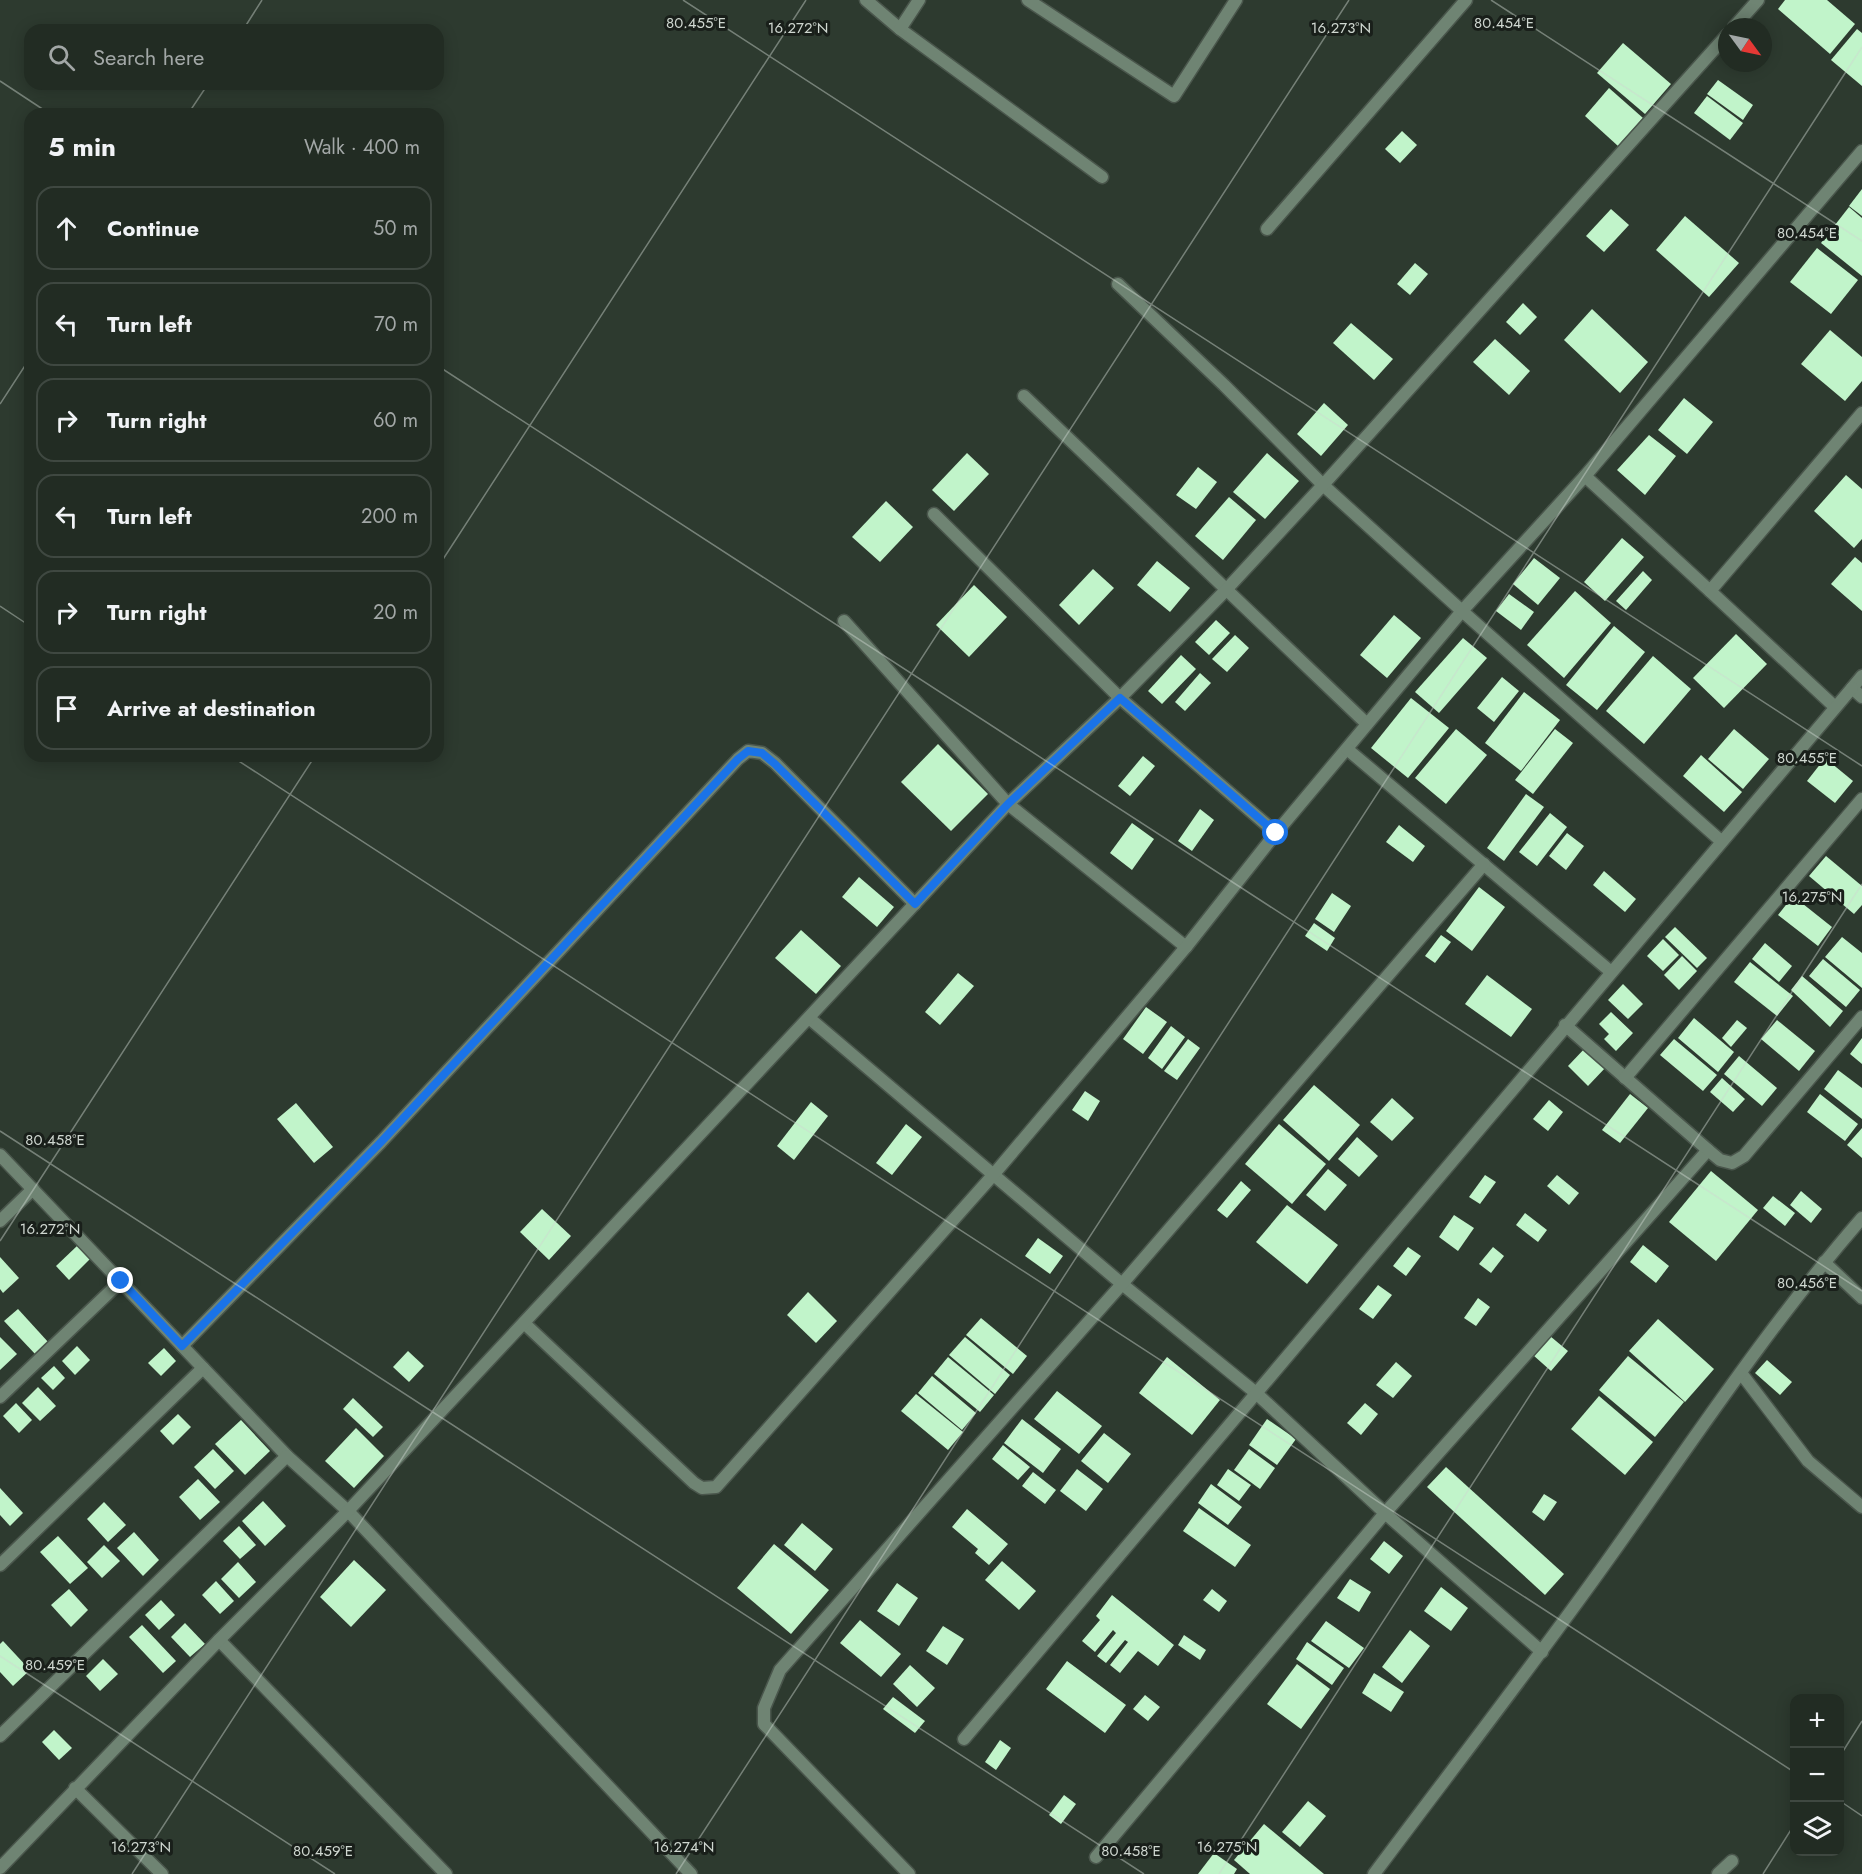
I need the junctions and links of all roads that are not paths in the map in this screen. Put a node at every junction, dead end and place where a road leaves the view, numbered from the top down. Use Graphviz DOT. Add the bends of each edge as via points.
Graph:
graph roads {
  1 [pos="866,0"];
  2 [pos="919,0"];
  3 [pos="1028,0"];
  4 [pos="1236,0"];
  5 [pos="1466,0"];
  6 [pos="1758,0"];
  7 [pos="1742,18"];
  8 [pos="900,29"];
  9 [pos="1718,45"];
  10 [pos="1862,151"];
  11 [pos="1102,177"];
  12 [pos="1267,229"];
  13 [pos="1118,284"];
  14 [pos="1024,396"];
  15 [pos="1862,413"];
  16 [pos="1585,476"];
  17 [pos="1323,485"];
  18 [pos="934,514"];
  19 [pos="1225,591"];
  20 [pos="1710,591"];
  21 [pos="1462,611"];
  22 [pos="843,621"];
  23 [pos="1862,676"];
  24 [pos="1852,688"];
  25 [pos="1862,697"];
  26 [pos="1120,698"];
  27 [pos="1835,707"];
  28 [pos="1366,724"];
  29 [pos="1347,749"];
  30 [pos="1862,799"];
  31 [pos="1008,804"];
  32 [pos="1276,833"];
  33 [pos="1721,841"];
  34 [pos="1484,864"];
  35 [pos="915,904"];
  36 [pos="1186,947"];
  37 [pos="1610,971"];
  38 [pos="1862,1017"];
  39 [pos="809,1018"];
  40 [pos="1565,1025"];
  41 [pos="1625,1078"];
  42 [pos="1708,1150"];
  43 [pos="0,1155"];
  44 [pos="994,1174"];
  45 [pos="33,1189"];
  46 [pos="1862,1218"];
  47 [pos="0,1221"];
  48 [pos="1824,1262"];
  49 [pos="121,1281"];
  50 [pos="1122,1284"];
  51 [pos="1862,1299"];
  52 [pos="524,1323"];
  53 [pos="182,1346"];
  54 [pos="203,1368"];
  55 [pos="1741,1373"];
  56 [pos="1256,1394"];
  57 [pos="0,1396"];
  58 [pos="287,1456"];
  59 [pos="1862,1507"];
  60 [pos="348,1511"];
  61 [pos="1385,1513"];
  62 [pos="0,1565"];
  63 [pos="219,1640"];
  64 [pos="1542,1652"];
  65 [pos="0,1736"];
  66 [pos="964,1739"];
  67 [pos="75,1788"];
  68 [pos="1096,1857"];
  69 [pos="1732,1861"];
  70 [pos="0,1868"];
  71 [pos="162,1874"];
  72 [pos="446,1874"];
  73 [pos="691,1874"];
  74 [pos="909,1874"];
  75 [pos="1374,1874"];
  76 [pos="1718,1874"];
  1 -- 8 [label="street"];
  2 -- 8 [label="street"];
  3 -- 4 [label="street" via="1174,96"];
  5 -- 12 [label="street"];
  6 -- 7 [label="street"];
  8 -- 11 [label="street"];
  9 -- 17 [label="street"];
  10 -- 16 [label="street"];
  13 -- 17 [label="street"];
  14 -- 19 [label="street"];
  15 -- 20 [label="street"];
  16 -- 20 [label="street"];
  16 -- 21 [label="street"];
  17 -- 19 [label="street"];
  17 -- 21 [label="street"];
  18 -- 26 [label="street"];
  19 -- 26 [label="street"];
  19 -- 28 [label="street"];
  20 -- 27 [label="street"];
  21 -- 28 [label="street"];
  21 -- 33 [label="street"];
  22 -- 31 [label="street"];
  23 -- 24 [label="street"];
  24 -- 25 [label="street"];
  24 -- 27 [label="street"];
  26 -- 31 [label="street"];
  26 -- 32 [label="street"];
  27 -- 33 [label="street"];
  28 -- 29 [label="street"];
  29 -- 32 [label="street"];
  29 -- 34 [label="street"];
  30 -- 41 [label="street"];
  31 -- 35 [label="street"];
  31 -- 36 [label="street"];
  32 -- 36 [label="street"];
  33 -- 37 [label="street"];
  34 -- 37 [label="street"];
  34 -- 50 [label="street"];
  35 -- 39 [label="street"];
  35 -- 53 [label="street" via="775,764 762,753 748,751 381,1142"];
  36 -- 44 [label="street"];
  37 -- 40 [label="street"];
  38 -- 42 [label="street" via="1739,1161 1725,1162"];
  39 -- 44 [label="street"];
  39 -- 52 [label="street"];
  40 -- 41 [label="street"];
  40 -- 56 [label="street"];
  41 -- 42 [label="street"];
  42 -- 61 [label="street"];
  43 -- 45 [label="street"];
  44 -- 50 [label="street"];
  44 -- 52 [label="street" via="722,1482 710,1489 694,1483"];
  45 -- 47 [label="street"];
  45 -- 49 [label="street"];
  46 -- 48 [label="street"];
  48 -- 51 [label="street"];
  48 -- 55 [label="street"];
  49 -- 53 [label="street"];
  49 -- 57 [label="street"];
  50 -- 56 [label="street"];
  50 -- 74 [label="street" via="780,1670 764,1708 764,1724 773,1736"];
  52 -- 60 [label="street"];
  53 -- 54 [label="street"];
  54 -- 58 [label="street"];
  54 -- 62 [label="street"];
  55 -- 59 [label="street" via="1808,1461"];
  55 -- 64 [label="street"];
  56 -- 61 [label="street"];
  56 -- 66 [label="street"];
  58 -- 60 [label="street"];
  58 -- 65 [label="street"];
  60 -- 63 [label="street"];
  60 -- 73 [label="street"];
  61 -- 64 [label="street"];
  61 -- 68 [label="street"];
  63 -- 67 [label="street"];
  63 -- 72 [label="street"];
  64 -- 75 [label="street"];
  67 -- 70 [label="street"];
  67 -- 71 [label="street"];
  69 -- 76 [label="street"];
}
